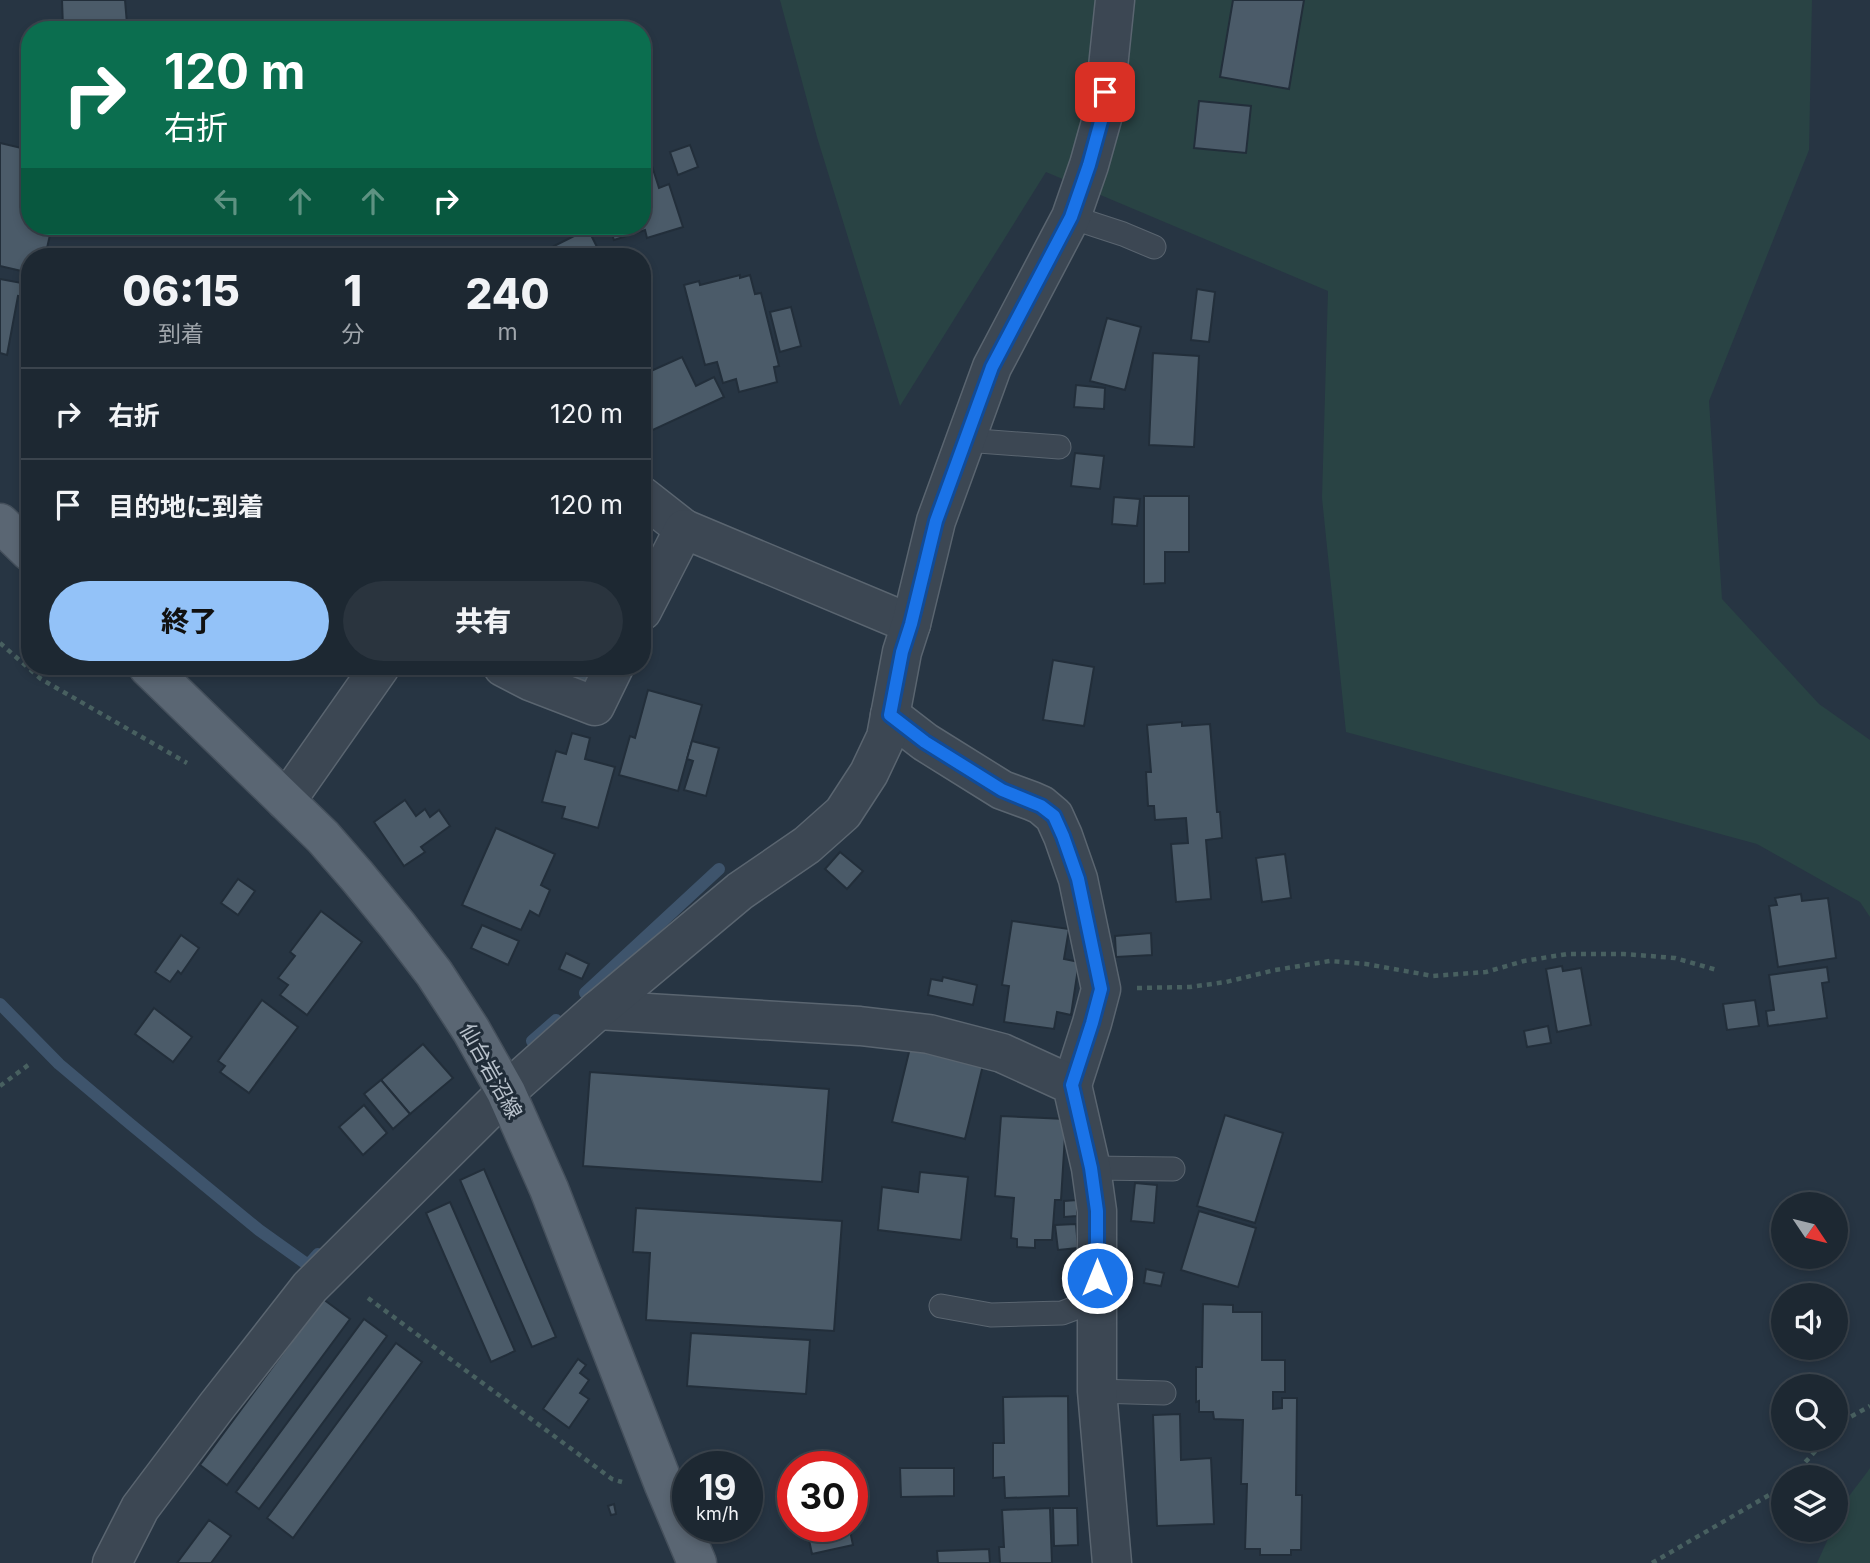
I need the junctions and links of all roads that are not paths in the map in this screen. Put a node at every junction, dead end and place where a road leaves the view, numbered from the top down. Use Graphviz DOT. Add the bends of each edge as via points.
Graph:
graph roads {
  1 [pos="1115,0"];
  2 [pos="1071,217"];
  3 [pos="1154,247"];
  4 [pos="965,440"];
  5 [pos="1059,447"];
  6 [pos="651,503"];
  7 [pos="0,523"];
  8 [pos="684,529"];
  9 [pos="21,543"];
  10 [pos="651,593"];
  11 [pos="911,624"];
  12 [pos="156,675"];
  13 [pos="374,675"];
  14 [pos="518,675"];
  15 [pos="610,675"];
  16 [pos="890,715"];
  17 [pos="286,801"];
  18 [pos="598,1010"];
  19 [pos="1072,1085"];
  20 [pos="506,1092"];
  21 [pos="1091,1168"];
  22 [pos="1173,1170"];
  23 [pos="1097,1300"];
  24 [pos="941,1306"];
  25 [pos="1097,1391"];
  26 [pos="1164,1393"];
  27 [pos="112,1563"];
  28 [pos="697,1563"];
  29 [pos="1112,1563"];
  1 -- 2 [label="street" via="1103,114"];
  2 -- 3 [label="lane"];
  2 -- 4 [label="street" via="992,367"];
  4 -- 5 [label="lane"];
  4 -- 11 [label="street" via="936,521"];
  6 -- 8 [label="street"];
  7 -- 9 [label="main road"];
  8 -- 10 [label="street"];
  8 -- 11 [label="street"];
  11 -- 16 [label="street"];
  12 -- 17 [label="main road, 仙台岩沼線"];
  13 -- 17 [label="street"];
  14 -- 15 [label="street" via="595,706"];
  16 -- 18 [label="street" via="886,737 869,773 843,813 807,845 740,891"];
  16 -- 19 [label="street" via="1002,790 1031,800 1054,816 1078,879 1101,989"];
  17 -- 20 [label="main road, 仙台岩沼線" via="323,837 434,973"];
  18 -- 19 [label="street" via="929,1034 1002,1053"];
  18 -- 20 [label="street"];
  19 -- 21 [label="street"];
  20 -- 27 [label="street" via="310,1287 141,1508"];
  20 -- 28 [label="main road, 仙台岩沼線"];
  21 -- 22 [label="lane"];
  21 -- 23 [label="street" via="1097,1211"];
  23 -- 24 [label="lane" via="1062,1312 991,1315"];
  23 -- 25 [label="street"];
  25 -- 26 [label="lane"];
  25 -- 29 [label="street"];
}
